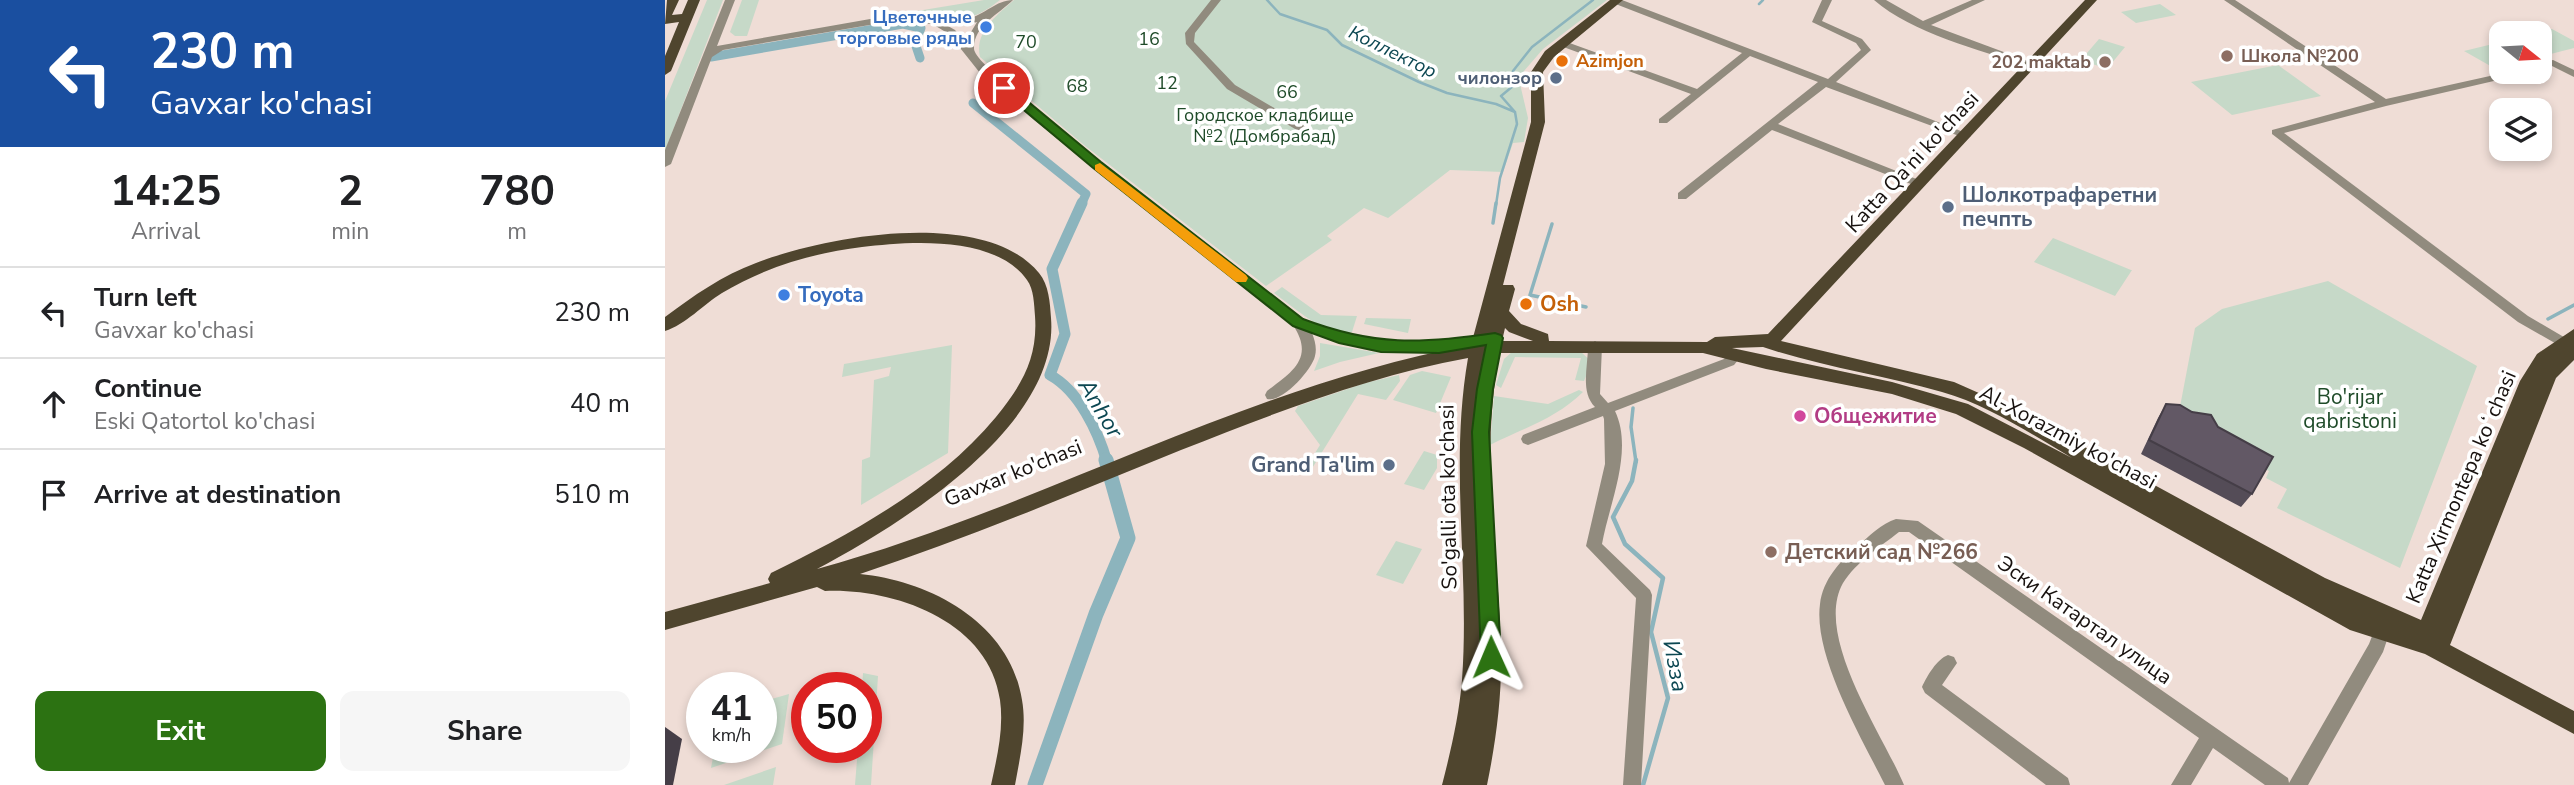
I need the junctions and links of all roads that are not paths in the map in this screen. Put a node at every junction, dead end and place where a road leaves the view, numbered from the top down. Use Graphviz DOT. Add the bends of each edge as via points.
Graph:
graph roads {
  1 [pos="673,0"];
  2 [pos="694,0"];
  3 [pos="730,0"];
  4 [pos="1216,0"];
  5 [pos="1827,0"];
  6 [pos="1879,0"];
  7 [pos="1980,0"];
  8 [pos="2091,0"];
  9 [pos="2229,0"];
  10 [pos="1620,1"];
  11 [pos="1004,3"];
  12 [pos="687,17"];
  13 [pos="665,19"];
  14 [pos="937,23"];
  15 [pos="1923,25"];
  16 [pos="715,35"];
  17 [pos="740,43"];
  18 [pos="1564,44"];
  19 [pos="1749,52"];
  20 [pos="969,54"];
  21 [pos="706,56"];
  22 [pos="2552,63"];
  23 [pos="2031,64"];
  24 [pos="665,69"];
  25 [pos="2574,74"];
  26 [pos="2489,79"];
  27 [pos="1826,83"];
  28 [pos="1696,92"];
  29 [pos="2384,103"];
  30 [pos="1663,121"];
  31 [pos="1769,125"];
  32 [pos="1306,131"];
  33 [pos="1966,135"];
  34 [pos="665,163"];
  35 [pos="1920,184"];
  36 [pos="1682,196"];
  37 [pos="1501,312"];
  38 [pos="1298,322"];
  39 [pos="665,325"];
  40 [pos="1542,338"];
  41 [pos="2570,342"];
  42 [pos="1487,343"];
  43 [pos="1595,346"];
  44 [pos="1767,346"];
  45 [pos="1439,347"];
  46 [pos="1418,361"];
  47 [pos="1470,387"];
  48 [pos="1272,395"];
  49 [pos="1607,410"];
  50 [pos="1528,439"];
  51 [pos="1124,461"];
  52 [pos="775,585"];
  53 [pos="705,604"];
  54 [pos="665,609"];
  55 [pos="665,621"];
  56 [pos="2382,631"];
  57 [pos="2432,639"];
  58 [pos="1948,663"];
  59 [pos="2574,710"];
  60 [pos="2574,723"];
  61 [pos="2210,737"];
  62 [pos="1003,785"];
  63 [pos="1454,785"];
  64 [pos="1475,785"];
  65 [pos="1632,785"];
  66 [pos="1895,785"];
  67 [pos="2061,785"];
  68 [pos="2180,785"];
  69 [pos="2281,785"];
  70 [pos="2298,785"];
  1 -- 13 [label="main road"];
  2 -- 12 [label="main road"];
  3 -- 16 [label="street"];
  4 -- 32 [label="street" via="1190,33 1189,42 1231,87"];
  5 -- 27 [label="street" via="1817,22 1859,41 1866,50"];
  6 -- 15 [label="street"];
  7 -- 15 [label="street"];
  8 -- 23 [label="main road, Katta Qa'ni ko'chasi"];
  9 -- 29 [label="street"];
  10 -- 18 [label="main road, So'galli ota ko'chasi"];
  10 -- 19 [label="street"];
  11 -- 14 [label="street" via="975,20"];
  11 -- 20 [label="street" via="973,33"];
  12 -- 13 [label="main road"];
  12 -- 24 [label="main road"];
  14 -- 17 [label="street" via="893,18"];
  14 -- 20 [label="street" via="952,32"];
  15 -- 23 [label="street"];
  16 -- 17 [label="street" via="723,42"];
  16 -- 21 [label="street"];
  17 -- 21 [label="street"];
  18 -- 28 [label="street"];
  18 -- 37 [label="main road, So'galli ota ko'chasi" via="1542,79 1548,121"];
  18 -- 42 [label="main road, So'galli ota ko'chasi" via="1543,60 1537,72 1538,122"];
  19 -- 27 [label="street"];
  19 -- 28 [label="street"];
  20 -- 38 [label="street" via="1046,124"];
  21 -- 34 [label="street"];
  22 -- 25 [label="street"];
  23 -- 33 [label="main road, Katta Qa'ni ko'chasi"];
  26 -- 29 [label="street"];
  27 -- 31 [label="street"];
  27 -- 33 [label="street"];
  28 -- 30 [label="street" via="1696,98"];
  29 -- 41 [label="street" via="2276,132 2523,319"];
  31 -- 35 [label="street"];
  31 -- 36 [label="street"];
  33 -- 35 [label="main road, Katta Qa'ni ko'chasi"];
  35 -- 44 [label="main road, Katta Qa'ni ko'chasi"];
  37 -- 40 [label="main road" via="1515,328"];
  37 -- 42 [label="main road, So'galli ota ko'chasi"];
  38 -- 45 [label="street" via="1370,345"];
  38 -- 48 [label="street" via="1310,339 1309,357"];
  39 -- 52 [label="main road" via="707,295 763,266 876,239 930,238 974,245 1009,256 1033,277 1043,310 1042,351 1027,386 1001,422 905,508"];
  40 -- 42 [label="main road, Al-Xorazmiy ko'chasi"];
  40 -- 44 [label="main road, Al-Xorazmiy ko'chasi"];
  41 -- 57 [label="main road, Katta Xirmontepa koʻchasi" via="2549,375"];
  42 -- 43 [label="main road, Al-Xorazmiy ko'chasi"];
  42 -- 45 [label="main road, Gavxar ko'chasi"];
  42 -- 46 [label="main road, Gavxar ko'chasi"];
  42 -- 47 [label="main road, So'galli ota ko'chasi"];
  42 -- 64 [label="main road, So'galli ota ko'chasi" via="1480,432 1490,703"];
  43 -- 44 [label="main road, Al-Xorazmiy ko'chasi"];
  43 -- 49 [label="street" via="1592,391"];
  44 -- 49 [label="street"];
  44 -- 56 [label="main road, Al-Xorazmiy ko'chasi" via="1962,409 2357,623"];
  44 -- 57 [label="main road, Al-Xorazmiy ko'chasi" via="1940,385 1973,397 2318,584"];
  45 -- 48 [label="main road, Gavxar ko'chasi"];
  46 -- 47 [label="main road" via="1458,366 1467,374"];
  46 -- 51 [label="main road, Gavxar ko'chasi" via="1279,404"];
  47 -- 63 [label="main road, So'galli ota ko'chasi" via="1467,459 1476,659 1469,726"];
  48 -- 51 [label="main road, Gavxar ko'chasi"];
  49 -- 50 [label="street"];
  49 -- 65 [label="street" via="1611,418 1611,477 1594,546 1644,595"];
  51 -- 52 [label="main road, Gavxar ko'chasi" via="925,544"];
  52 -- 53 [label="main road, Gavxar ko'chasi"];
  52 -- 62 [label="main road" via="878,585 918,597 973,627 996,653 1009,690 1011,747"];
  53 -- 54 [label="main road, Gavxar ko'chasi"];
  53 -- 55 [label="main road, Gavxar ko'chasi"];
  56 -- 57 [label="main road, Al-Xorazmiy ko'chasi"];
  56 -- 70 [label="street"];
  57 -- 59 [label="main road, Al-Xorazmiy ko'chasi"];
  57 -- 60 [label="main road, Al-Xorazmiy ko'chasi"];
  58 -- 67 [label="street" via="1931,687"];
  61 -- 66 [label="street, Эски Катартал улица" via="1912,526 1896,525 1838,577 1828,601 1836,666"];
  61 -- 68 [label="street"];
  61 -- 69 [label="street, Эски Катартал улица"];
}
